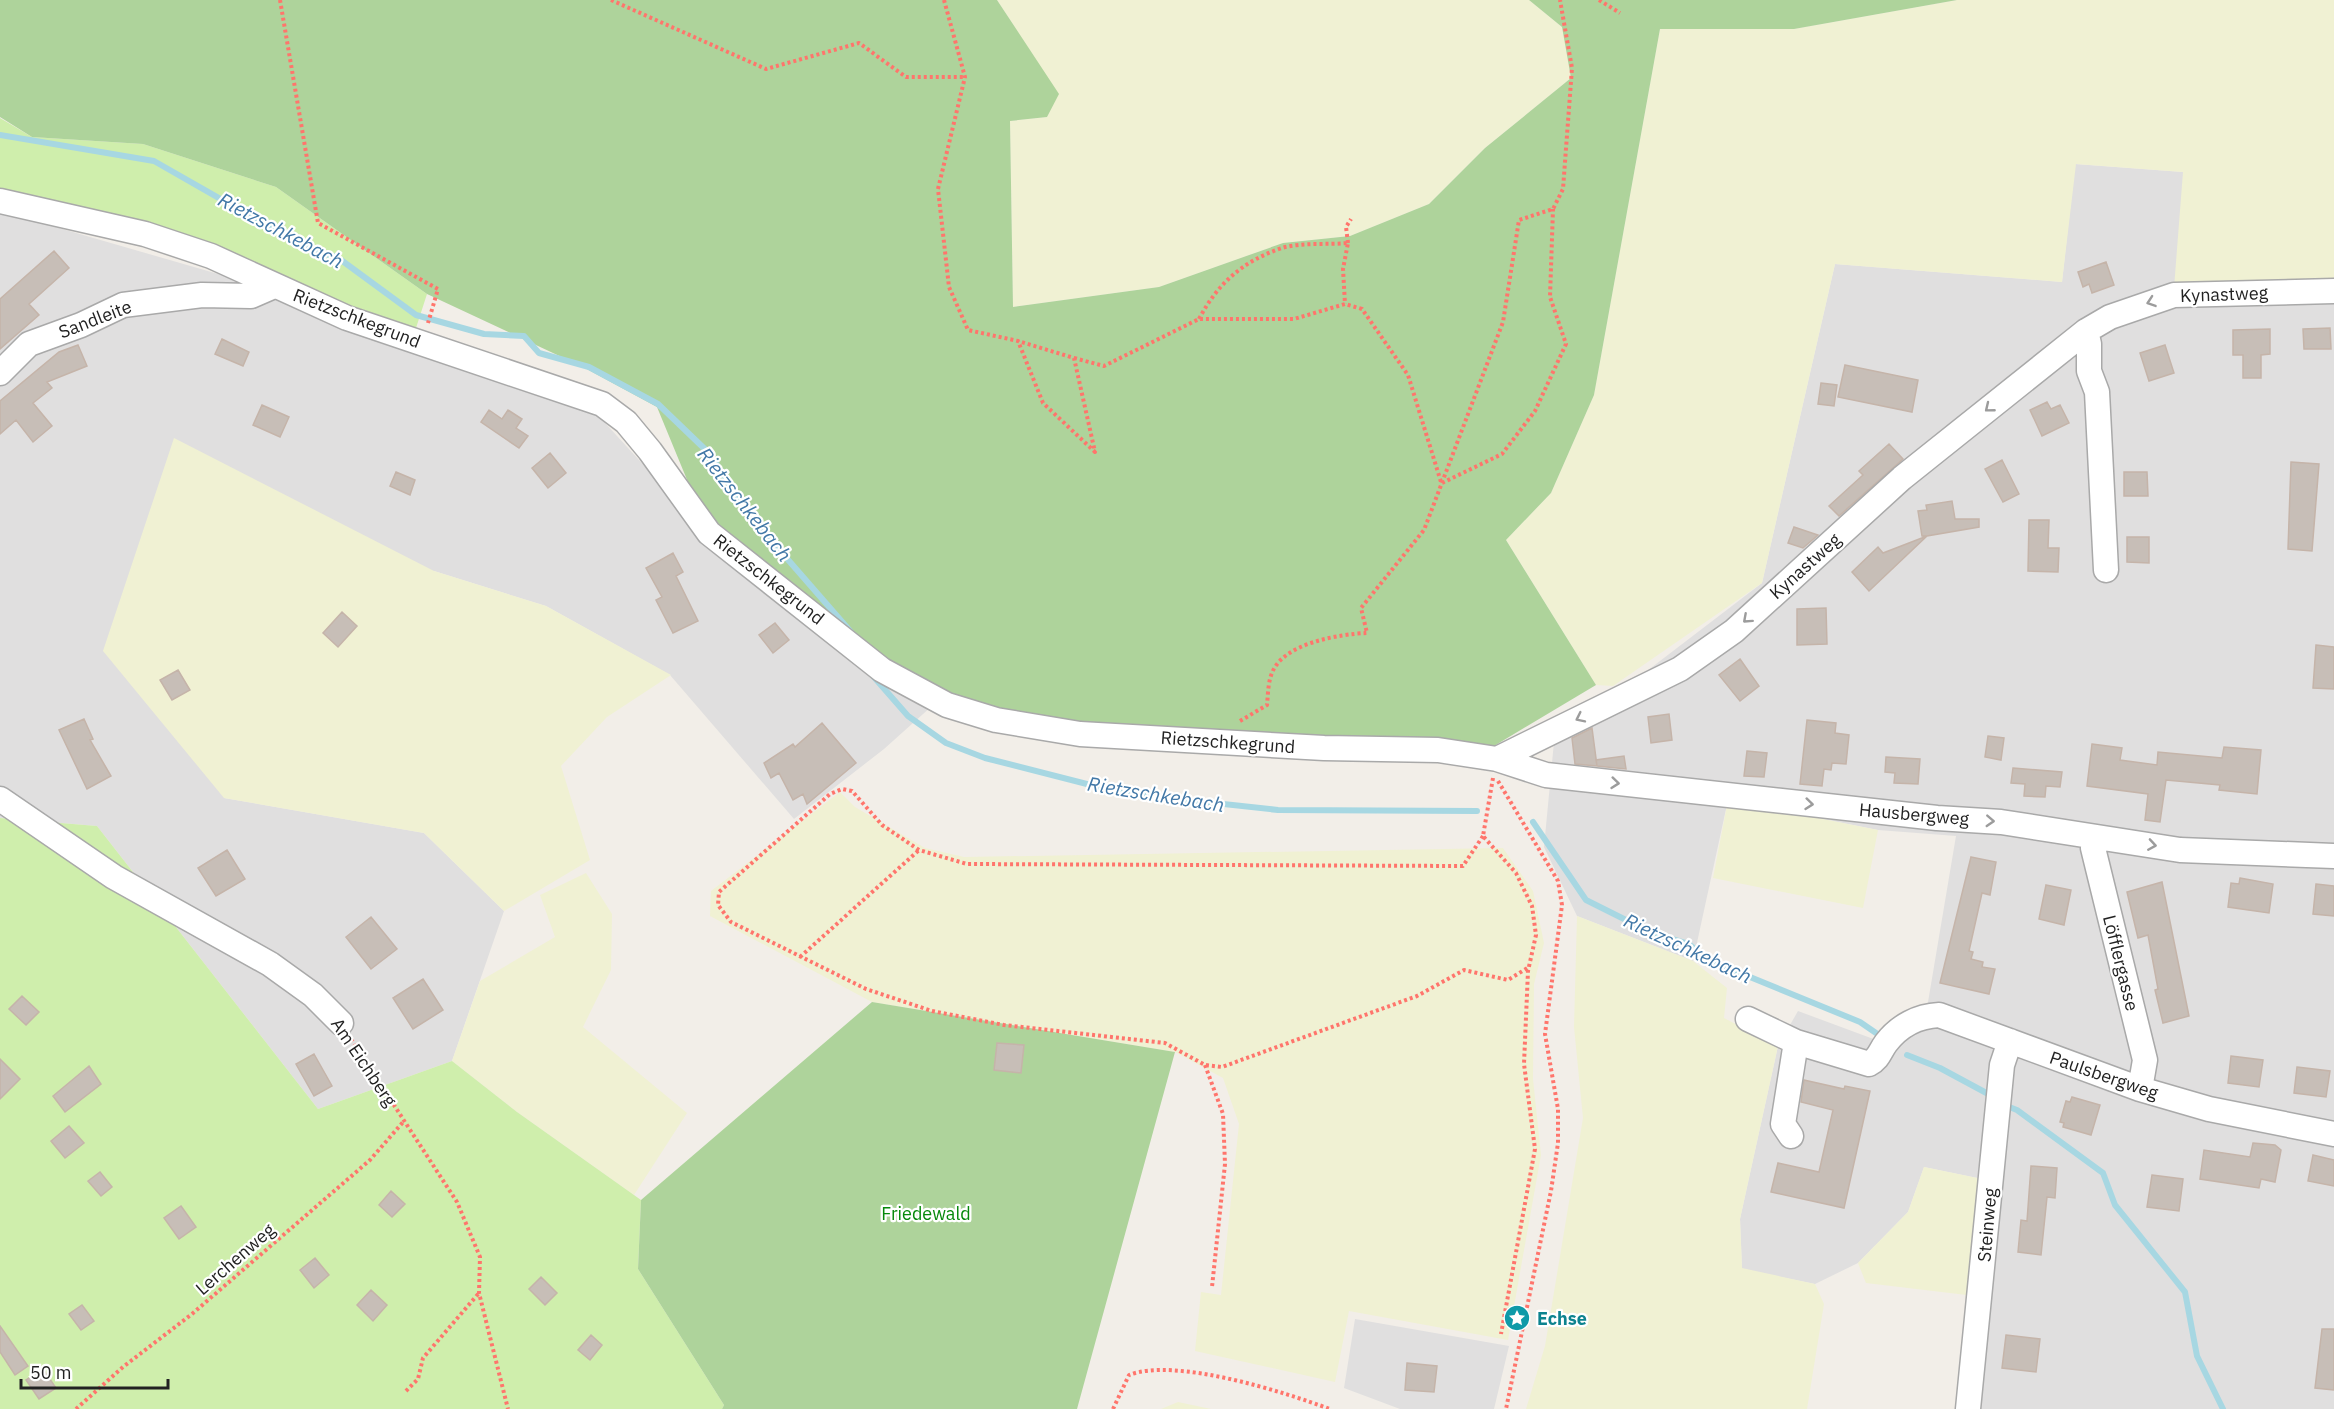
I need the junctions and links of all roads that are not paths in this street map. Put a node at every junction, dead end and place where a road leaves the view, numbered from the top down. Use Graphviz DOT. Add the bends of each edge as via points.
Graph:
graph roads {
  1 [pos="0,201"];
  2 [pos="274,286"];
  3 [pos="2334,291"];
  4 [pos="2086,331"];
  5 [pos="0,373"];
  6 [pos="2106,570"];
  7 [pos="1497,759"];
  8 [pos="0,799"];
  9 [pos="2095,837"];
  10 [pos="2334,855"];
  11 [pos="1748,1019"];
  12 [pos="341,1023"];
  13 [pos="2010,1041"];
  14 [pos="1796,1042"];
  15 [pos="2140,1089"];
  16 [pos="2334,1134"];
  17 [pos="1791,1137"];
  18 [pos="1968,1409"];
  1 -- 2 [label="street, Rietzschkegrund" via="145,234 211,256"];
  2 -- 5 [label="street, Sandleite" via="251,296 202,296 123,305 29,344"];
  2 -- 7 [label="street, Rietzschkegrund" via="347,318 602,404 626,422 709,533 882,670 947,705 996,720 1080,734 1324,748 1438,750"];
  3 -- 4 [label="street, Kynastweg, one-way" via="2174,295 2110,316"];
  4 -- 6 [label="street" via="2089,371 2097,392"];
  4 -- 7 [label="street, Kynastweg, one-way" via="1902,478 1734,631 1680,669"];
  7 -- 9 [label="street, Hausbergweg, one-way" via="1546,775 2001,822"];
  8 -- 12 [label="street, Am Eichberg" via="114,877 270,964 313,995"];
  9 -- 10 [label="street, Hausbergweg, one-way" via="2180,850"];
  9 -- 15 [label="street, Löfflergasse" via="2092,848 2145,1060"];
  11 -- 14 [label="street"];
  13 -- 14 [label="street, Paulsbergweg" via="1939,1015 1922,1017 1900,1028 1886,1042 1876,1061 1869,1064"];
  13 -- 15 [label="street, Paulsbergweg"];
  13 -- 18 [label="street, Steinweg" via="2002,1065"];
  14 -- 17 [label="street" via="1783,1124"];
  15 -- 16 [label="street, Paulsbergweg" via="2208,1109"];
}
